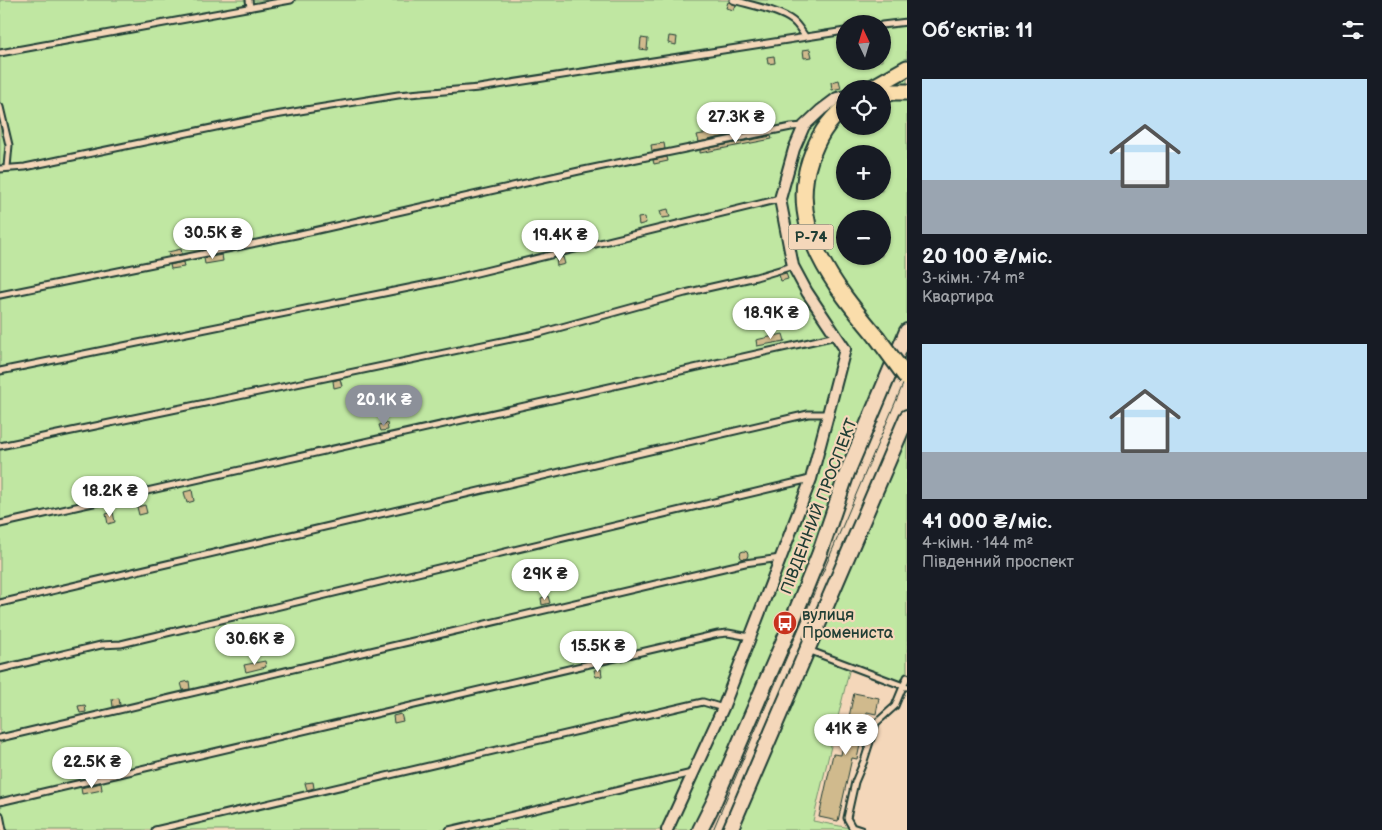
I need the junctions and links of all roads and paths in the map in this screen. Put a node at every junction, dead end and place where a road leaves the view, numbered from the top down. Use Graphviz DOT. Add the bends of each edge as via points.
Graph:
graph roads {
  1 [pos="249,0"];
  2 [pos="291,0"];
  3 [pos="733,0"];
  4 [pos="250,8"];
  5 [pos="907,22"];
  6 [pos="891,25"];
  7 [pos="836,32"];
  8 [pos="805,36"];
  9 [pos="0,53"];
  10 [pos="907,68"];
  11 [pos="888,80"];
  12 [pos="891,92"];
  13 [pos="907,92"];
  14 [pos="836,99"];
  15 [pos="0,107"];
  16 [pos="836,116"];
  17 [pos="836,118"];
  18 [pos="828,124"];
  19 [pos="804,126"];
  20 [pos="7,167"];
  21 [pos="0,169"];
  22 [pos="780,199"];
  23 [pos="793,266"];
  24 [pos="0,295"];
  25 [pos="907,331"];
  26 [pos="836,336"];
  27 [pos="0,371"];
  28 [pos="907,378"];
  29 [pos="828,415"];
  30 [pos="907,416"];
  31 [pos="0,446"];
  32 [pos="810,479"];
  33 [pos="0,524"];
  34 [pos="780,558"];
  35 [pos="0,603"];
  36 [pos="750,637"];
  37 [pos="808,650"];
  38 [pos="0,669"];
  39 [pos="907,677"];
  40 [pos="906,687"];
  41 [pos="723,708"];
  42 [pos="0,738"];
  43 [pos="693,773"];
  44 [pos="0,802"];
  45 [pos="0,815"];
  46 [pos="3,830"];
  47 [pos="155,830"];
  48 [pos="449,830"];
  49 [pos="667,830"];
  50 [pos="700,830"];
  51 [pos="730,830"];
  52 [pos="861,830"];
  1 -- 4 [label="lane"];
  2 -- 4 [label="lane"];
  3 -- 8 [label="lane" via="791,19"];
  4 -- 9 [label="lane"];
  5 -- 6 [label="lane"];
  7 -- 8 [label="lane"];
  8 -- 20 [label="lane" via="479,88 398,95 279,115 25,167"];
  10 -- 11 [label="main road"];
  12 -- 13 [label="main road"];
  14 -- 19 [label="street"];
  15 -- 20 [label="lane" via="9,145"];
  16 -- 18 [label="main road, Р-74"];
  17 -- 18 [label="main road"];
  18 -- 28 [label="main road, Р-74, bridge" via="818,138 805,179 806,223 824,266"];
  19 -- 22 [label="street"];
  19 -- 24 [label="lane" via="702,144 296,235"];
  20 -- 21 [label="lane"];
  22 -- 23 [label="street"];
  22 -- 27 [label="lane" via="448,280"];
  23 -- 26 [label="street"];
  23 -- 31 [label="lane" via="540,333"];
  25 -- 50 [label="main road, ПІВДЕННИЙ ПРОСПЕКТ" via="847,473 791,624"];
  26 -- 29 [label="street" via="845,350"];
  26 -- 33 [label="lane"];
  29 -- 32 [label="street"];
  29 -- 35 [label="lane" via="808,414"];
  30 -- 37 [label="main road"];
  32 -- 34 [label="street"];
  32 -- 38 [label="lane" via="121,644 101,645"];
  34 -- 36 [label="street"];
  34 -- 42 [label="lane" via="745,563"];
  36 -- 41 [label="street"];
  36 -- 44 [label="lane" via="718,634"];
  37 -- 40 [label="lane"];
  37 -- 51 [label="main road"];
  39 -- 40 [label="lane"];
  40 -- 52 [label="lane" via="895,706 876,723 855,782 847,818 852,827"];
  41 -- 43 [label="street"];
  41 -- 47 [label="lane" via="703,702"];
  43 -- 48 [label="lane"];
  43 -- 49 [label="street"];
  45 -- 46 [label="lane"];
}
